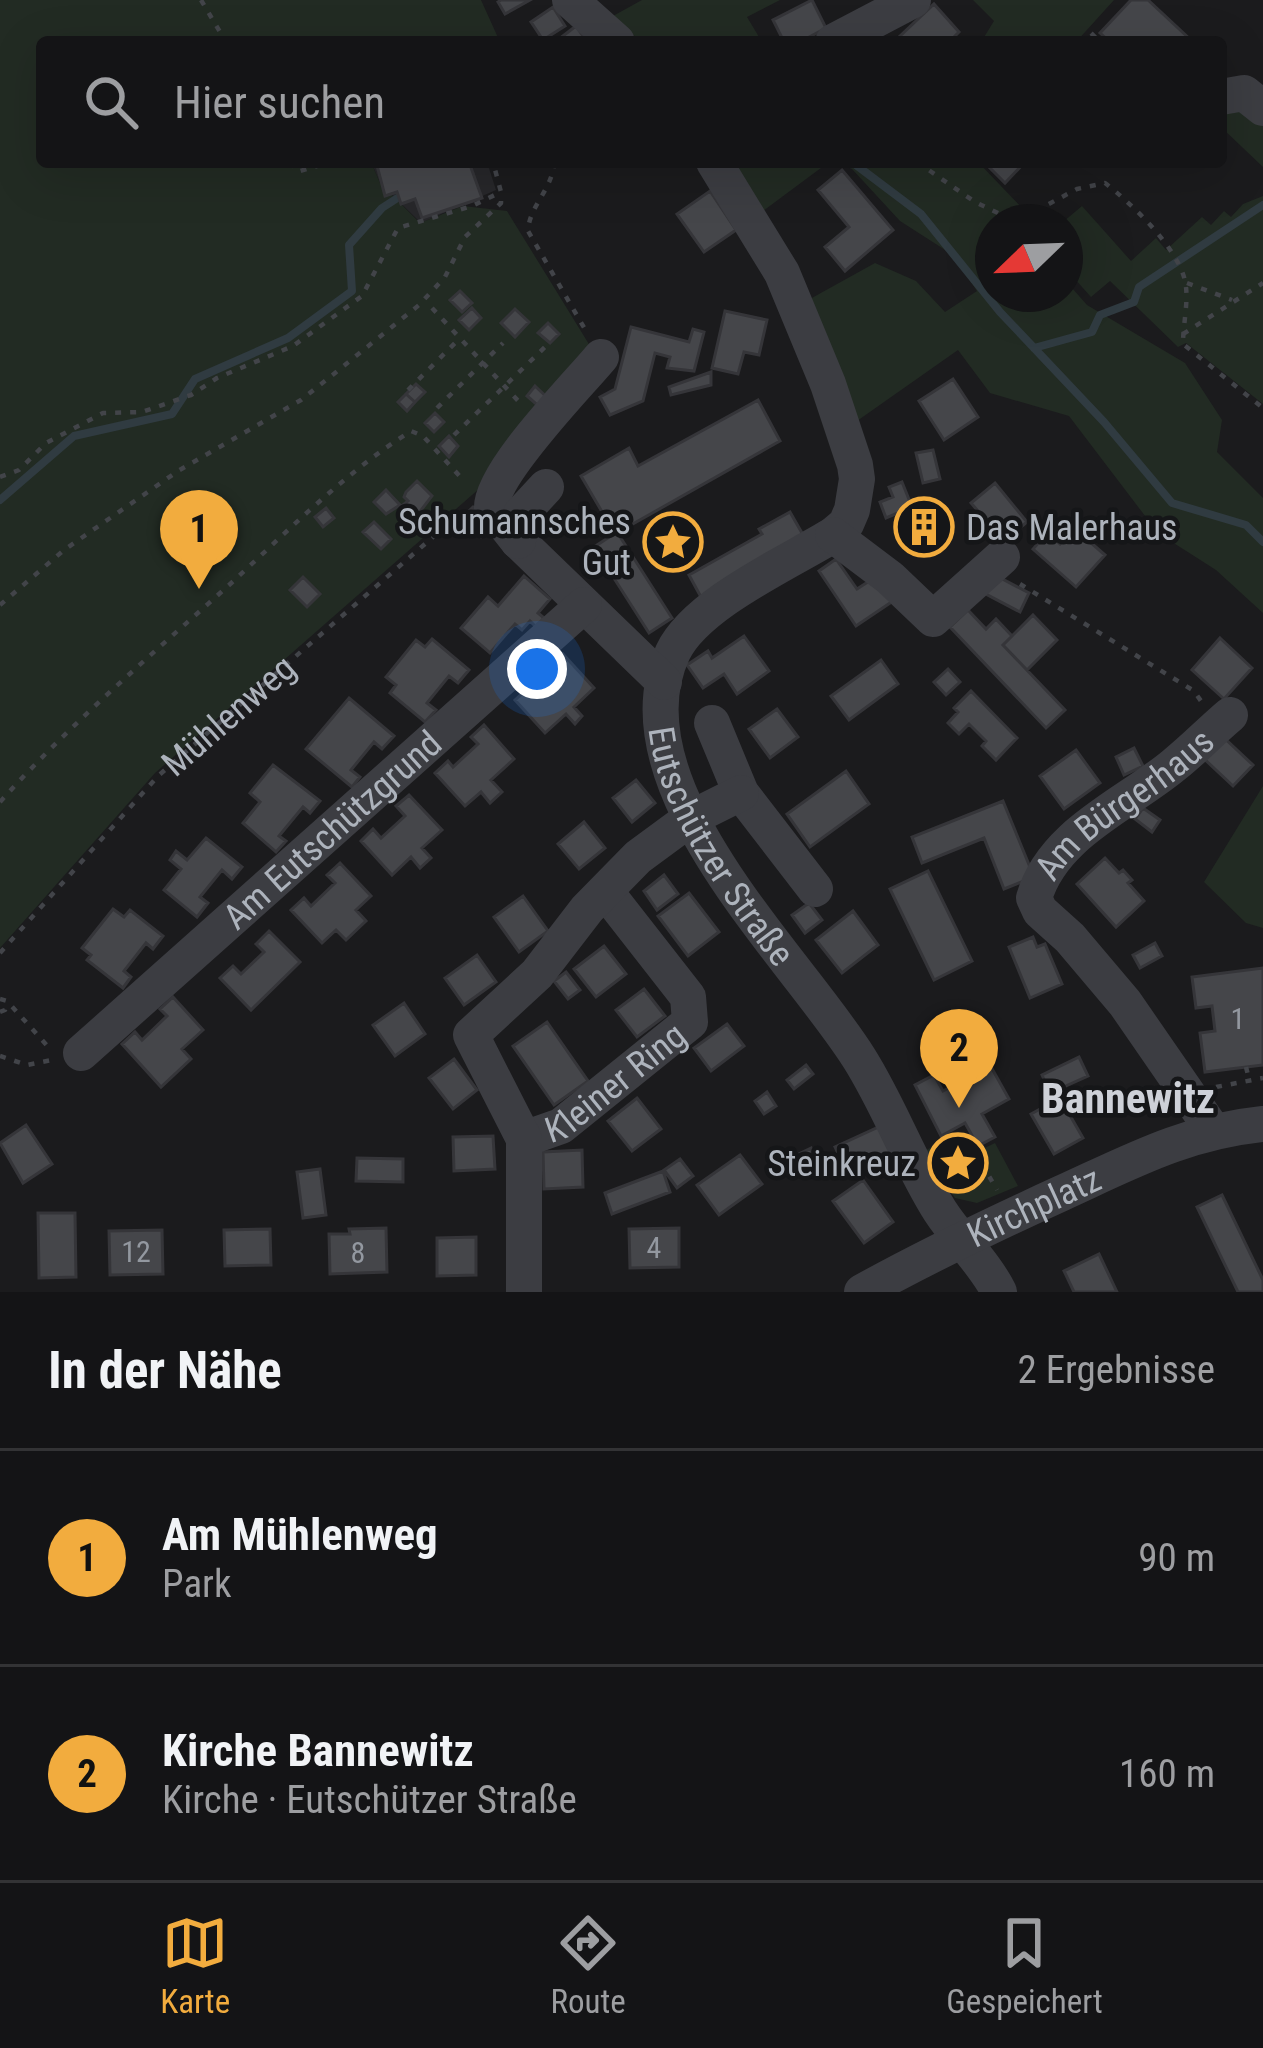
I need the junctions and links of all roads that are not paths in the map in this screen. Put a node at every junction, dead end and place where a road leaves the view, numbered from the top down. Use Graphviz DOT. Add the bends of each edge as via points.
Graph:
graph roads {
  1 [pos="570,0"];
  2 [pos="913,0"];
  3 [pos="610,36"];
  4 [pos="844,36"];
  5 [pos="1227,97"];
  6 [pos="1263,108"];
  7 [pos="718,168"];
  8 [pos="602,357"];
  9 [pos="546,487"];
  10 [pos="833,535"];
  11 [pos="518,541"];
  12 [pos="997,562"];
  13 [pos="584,605"];
  14 [pos="664,682"];
  15 [pos="1224,720"];
  16 [pos="712,723"];
  17 [pos="741,793"];
  18 [pos="692,818"];
  19 [pos="815,890"];
  20 [pos="606,892"];
  21 [pos="81,1053"];
  22 [pos="1202,1114"];
  23 [pos="1263,1124"];
  24 [pos="524,1139"];
  25 [pos="960,1240"];
  26 [pos="524,1292"];
  27 [pos="862,1292"];
  28 [pos="999,1292"];
  1 -- 3 [label="street"];
  2 -- 4 [label="street"];
  5 -- 6 [label="street" via="1244,93"];
  7 -- 10 [label="street" via="782,273 855,465 852,510"];
  8 -- 11 [label="street" via="485,498"];
  9 -- 11 [label="street" via="521,514"];
  10 -- 12 [label="street" via="933,619"];
  10 -- 14 [label="street, Eutschützer Straße" via="691,612"];
  11 -- 13 [label="street"];
  13 -- 14 [label="street"];
  13 -- 21 [label="street, Am Eutschützgrund"];
  14 -- 18 [label="street, Eutschützer Straße" via="665,746"];
  15 -- 22 [label="street, Am Bürgerhaus" via="1173,767 1092,822 1039,881 1034,898 1125,1003"];
  16 -- 17 [label="street"];
  17 -- 18 [label="street, Kleiner Ring"];
  17 -- 19 [label="street"];
  18 -- 20 [label="street, Kleiner Ring" via="638,856"];
  18 -- 25 [label="street, Eutschützer Straße" via="859,1058"];
  20 -- 24 [label="street, Kleiner Ring" via="537,974 471,1035"];
  20 -- 24 [label="street, Kleiner Ring" via="688,997 689,1022 561,1126"];
  22 -- 23 [label="street, Kirchplatz"];
  22 -- 25 [label="street, Kirchplatz" via="1154,1151"];
  24 -- 26 [label="street, Kleiner Ring"];
  25 -- 27 [label="street, Kirchplatz"];
  25 -- 28 [label="street, Eutschützer Straße"];
}
